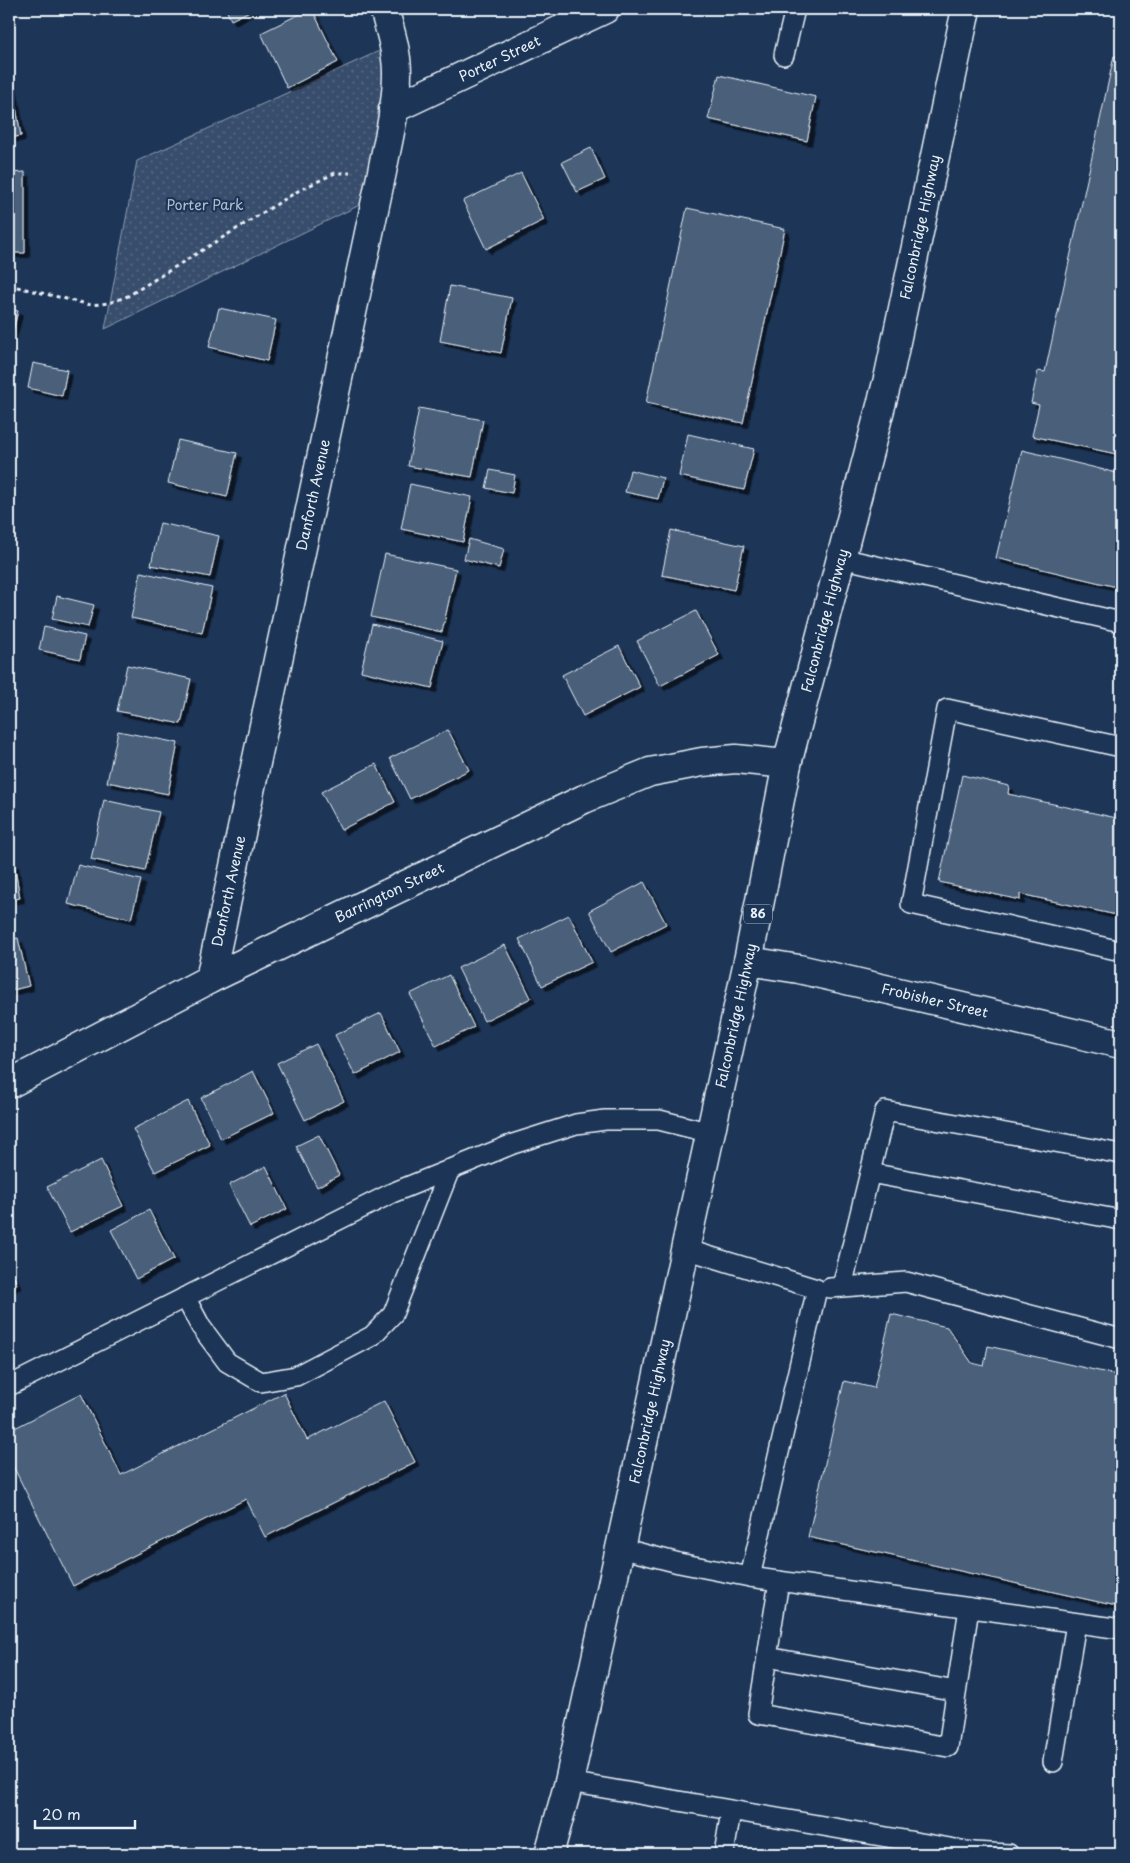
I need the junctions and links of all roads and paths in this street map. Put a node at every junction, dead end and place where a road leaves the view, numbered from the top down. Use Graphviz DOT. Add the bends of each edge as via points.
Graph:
graph roads {
  1 [pos="384,9"];
  2 [pos="605,9"];
  3 [pos="795,9"];
  4 [pos="966,9"];
  5 [pos="784,55"];
  6 [pos="393,109"];
  7 [pos="382,172"];
  8 [pos="9,286"];
  9 [pos="841,558"];
  10 [pos="1121,622"];
  11 [pos="1121,747"];
  12 [pos="788,764"];
  13 [pos="1121,951"];
  14 [pos="748,961"];
  15 [pos="210,979"];
  16 [pos="1121,1044"];
  17 [pos="9,1084"];
  18 [pos="711,1133"];
  19 [pos="1121,1154"];
  20 [pos="450,1169"];
  21 [pos="870,1173"];
  22 [pos="1121,1220"];
  23 [pos="685,1249"];
  24 [pos="842,1287"];
  25 [pos="817,1289"];
  26 [pos="185,1297"];
  27 [pos="1121,1339"];
  28 [pos="9,1386"];
  29 [pos="620,1548"];
  30 [pos="750,1577"];
  31 [pos="779,1581"];
  32 [pos="969,1608"];
  33 [pos="1076,1623"];
  34 [pos="1121,1629"];
  35 [pos="767,1657"];
  36 [pos="956,1691"];
  37 [pos="1053,1762"];
  38 [pos="570,1782"];
  39 [pos="731,1811"];
  40 [pos="560,1821"];
  41 [pos="973,1853"];
  42 [pos="549,1854"];
  43 [pos="558,1854"];
  44 [pos="724,1854"];
  45 [pos="1009,1854"];
  1 -- 6 [label="street, Danforth Avenue" via="397,72"];
  2 -- 6 [label="street, Porter Street"];
  3 -- 5 [label="lane"];
  4 -- 9 [label="street, Falconbridge Highway / 86" via="888,374"];
  6 -- 7 [label="street, Danforth Avenue"];
  7 -- 8 [label="path" via="335,173 298,191 128,296 109,303 91,305"];
  7 -- 15 [label="street, Danforth Avenue"];
  9 -- 10 [label="lane"];
  9 -- 12 [label="street, Falconbridge Highway / 86"];
  11 -- 13 [label="lane" via="947,709 911,904"];
  12 -- 14 [label="street, Falconbridge Highway / 86"];
  12 -- 15 [label="street, Barrington Street" via="736,759 650,772 584,799"];
  14 -- 16 [label="street, Frobisher Street" via="799,969"];
  14 -- 18 [label="street, Falconbridge Highway / 86"];
  15 -- 17 [label="street, Barrington Street"];
  18 -- 20 [label="lane" via="659,1120 605,1120 576,1124 512,1144"];
  18 -- 23 [label="street, Falconbridge Highway / 86"];
  19 -- 21 [label="lane" via="885,1110"];
  20 -- 26 [label="lane" via="392,1193"];
  20 -- 26 [label="lane" via="392,1314 372,1336 296,1376 261,1382 227,1362 200,1327"];
  21 -- 22 [label="lane"];
  21 -- 24 [label="lane"];
  23 -- 25 [label="lane"];
  23 -- 29 [label="street, Falconbridge Highway / 86"];
  24 -- 25 [label="lane"];
  24 -- 27 [label="lane" via="906,1282"];
  25 -- 30 [label="lane"];
  26 -- 28 [label="lane"];
  29 -- 30 [label="lane"];
  29 -- 38 [label="street, Falconbridge Highway / 86"];
  30 -- 31 [label="lane"];
  31 -- 32 [label="lane"];
  31 -- 35 [label="lane"];
  32 -- 33 [label="lane"];
  32 -- 36 [label="lane"];
  33 -- 34 [label="lane"];
  33 -- 37 [label="lane"];
  35 -- 36 [label="lane"];
  35 -- 36 [label="lane" via="758,1714 948,1746"];
  38 -- 39 [label="lane"];
  38 -- 40 [label="street, Falconbridge Highway / 86"];
  39 -- 41 [label="lane"];
  39 -- 44 [label="lane"];
  40 -- 42 [label="street, Falconbridge Highway / 86"];
  40 -- 43 [label="street, Falconbridge Highway / 86"];
  41 -- 45 [label="lane"];
}
